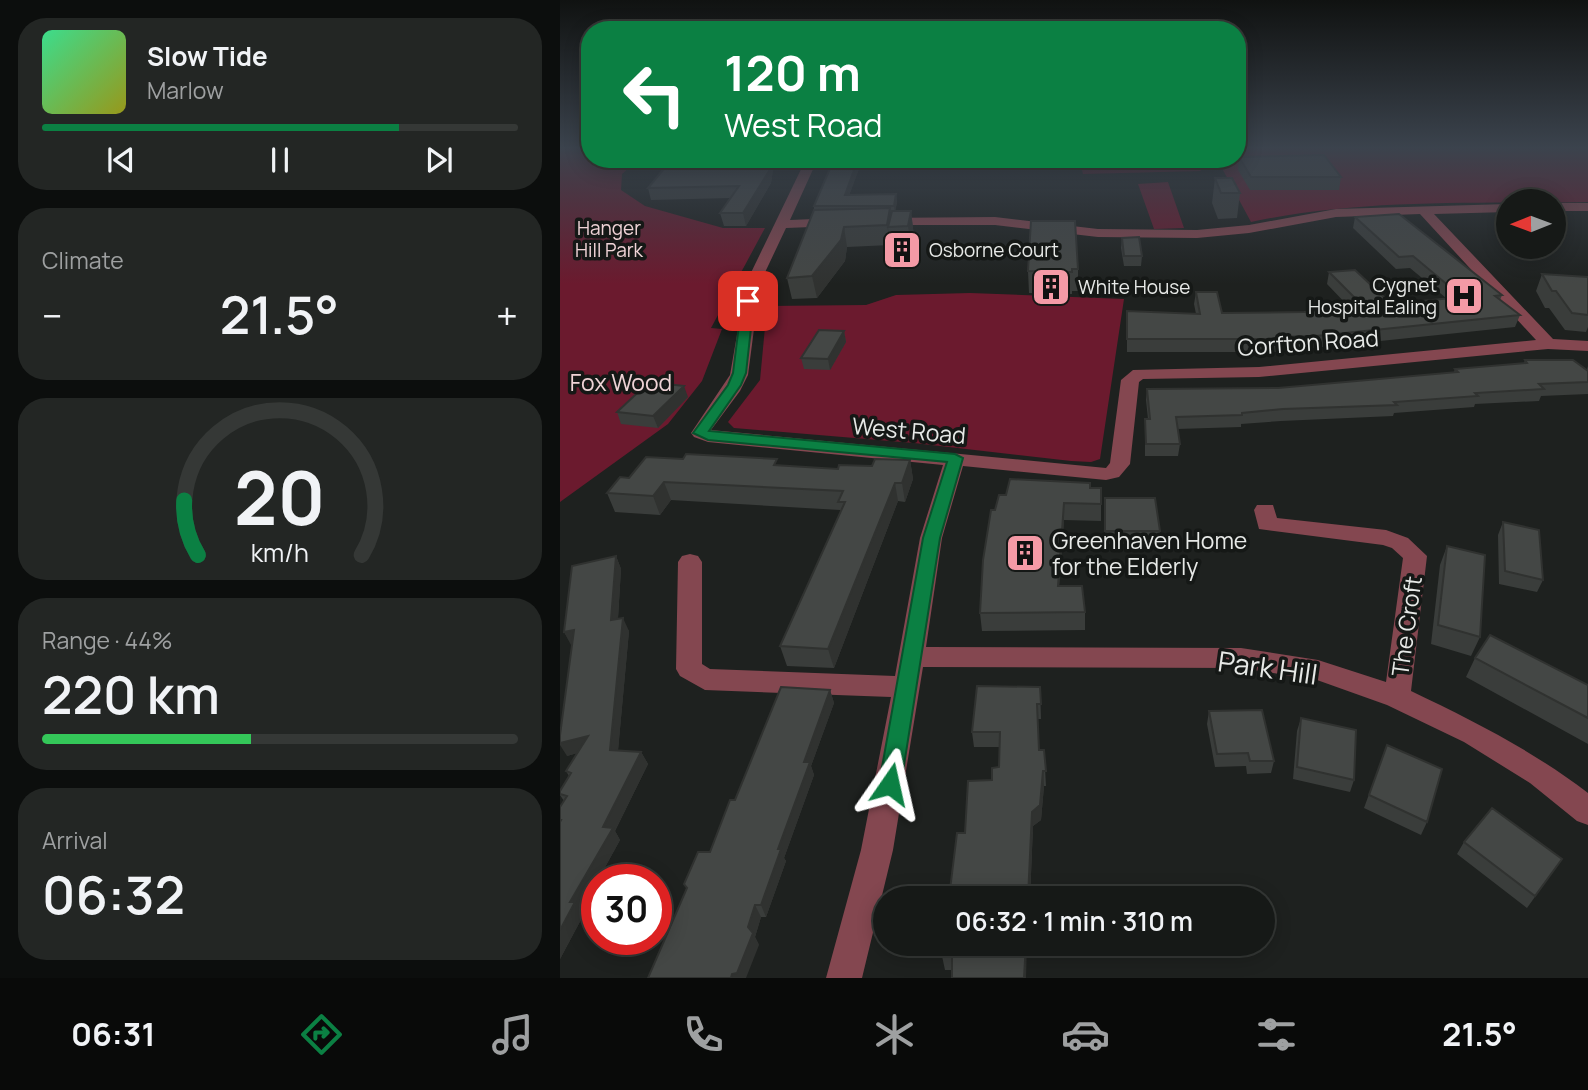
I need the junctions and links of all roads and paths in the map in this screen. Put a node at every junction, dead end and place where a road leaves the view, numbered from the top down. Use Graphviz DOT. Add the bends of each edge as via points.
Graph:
graph roads {
  1 [pos="796,193"];
  2 [pos="1588,207"];
  3 [pos="1496,208"];
  4 [pos="1566,208"];
  5 [pos="1422,209"];
  6 [pos="781,224"];
  7 [pos="1548,344"];
  8 [pos="1588,346"];
  9 [pos="955,458"];
  10 [pos="1112,473"];
  11 [pos="1265,510"];
  12 [pos="690,562"];
  13 [pos="912,657"];
  14 [pos="908,687"];
  15 [pos="1397,697"];
  16 [pos="1588,811"];
  17 [pos="844,978"];
  1 -- 6 [label="street"];
  2 -- 4 [label="street"];
  3 -- 5 [label="street"];
  5 -- 6 [label="street" via="1319,215 1197,234 1098,233 995,220"];
  5 -- 7 [label="street"];
  6 -- 9 [label="street, West Road" via="753,283 735,385 701,433"];
  7 -- 8 [label="street, Corfton Road"];
  7 -- 10 [label="street, Corfton Road" via="1259,372 1139,374 1130,380 1120,464"];
  9 -- 10 [label="street, West Road"];
  9 -- 13 [label="street" via="931,538"];
  11 -- 15 [label="street, The Croft" via="1267,524 1386,538 1415,556"];
  12 -- 14 [label="street" via="689,669 705,678"];
  13 -- 14 [label="street"];
  13 -- 15 [label="street, Park Hill" via="1241,659 1318,670"];
  14 -- 17 [label="street" via="877,850"];
  15 -- 16 [label="street, Park Hill" via="1475,734 1540,774"];
}
